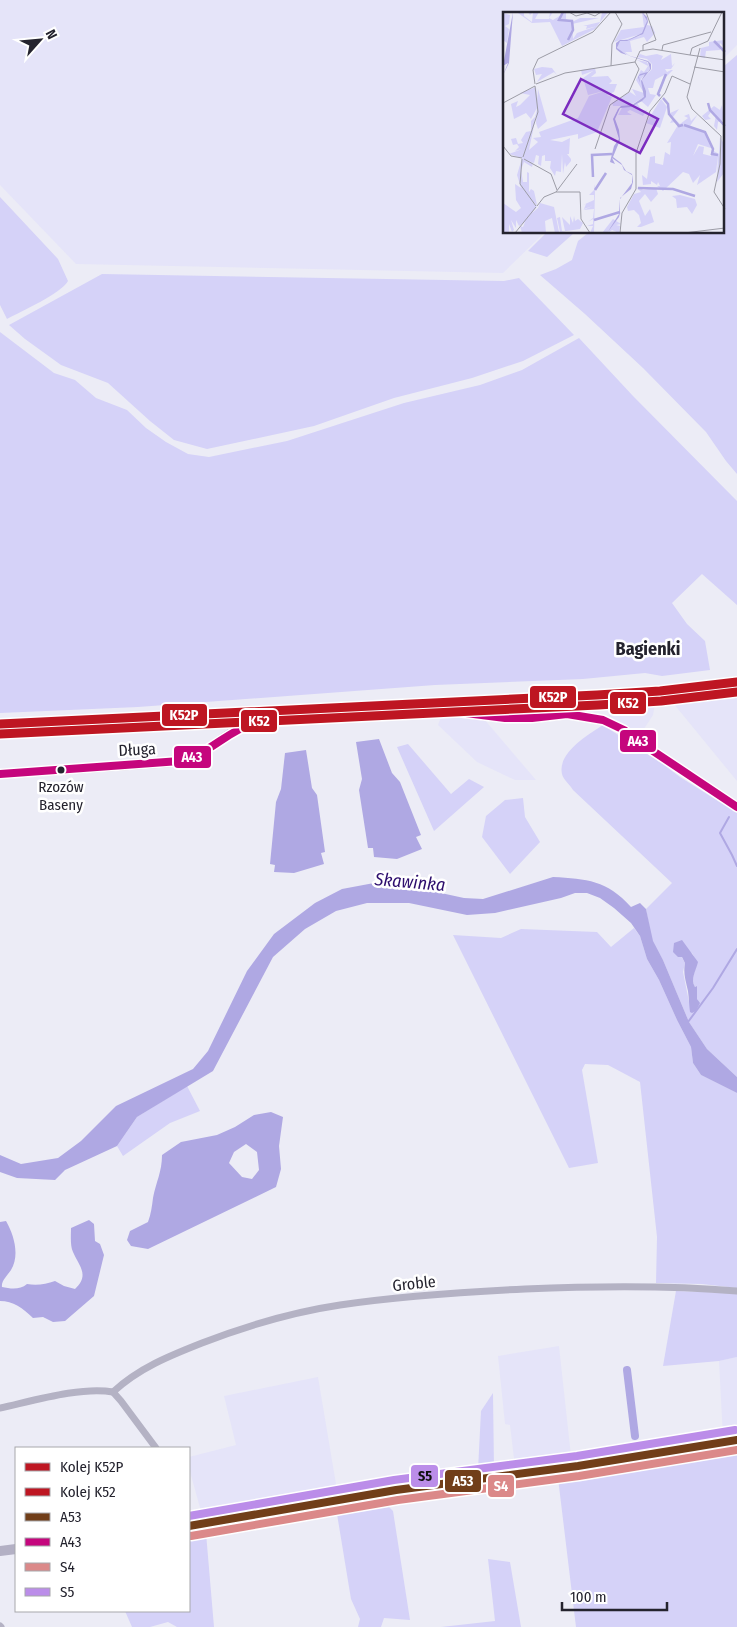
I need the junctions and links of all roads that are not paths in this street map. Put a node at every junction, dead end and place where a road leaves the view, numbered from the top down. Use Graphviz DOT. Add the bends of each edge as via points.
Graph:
graph roads {
  1 [pos="0,774"];
  2 [pos="737,807"];
  3 [pos="737,1291"];
  4 [pos="113,1392"];
  5 [pos="0,1408"];
  6 [pos="737,1440"];
  7 [pos="155,1447"];
  8 [pos="190,1526"];
  9 [pos="15,1549"];
  10 [pos="0,1551"];
  1 -- 2 [label="street, Długa" via="184,760 201,754 232,732 254,723 436,712 505,718 567,714 603,720 624,730"];
  3 -- 4 [label="street, Groble" via="606,1286 458,1292 339,1305 231,1332 160,1359"];
  4 -- 5 [label="street" via="82,1391"];
  4 -- 7 [label="street"];
  6 -- 8 [label="street" via="578,1466 396,1490"];
  9 -- 10 [label="street"];
}
